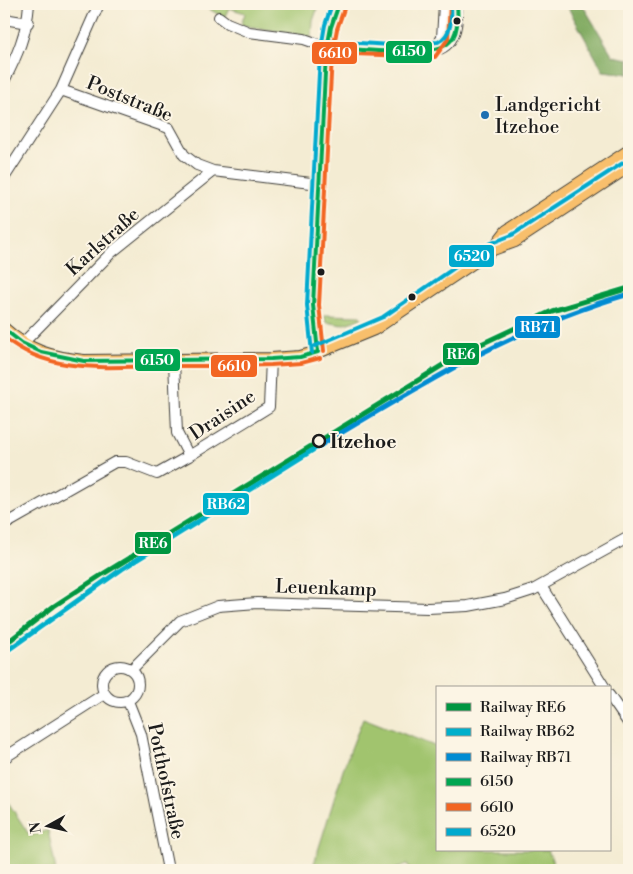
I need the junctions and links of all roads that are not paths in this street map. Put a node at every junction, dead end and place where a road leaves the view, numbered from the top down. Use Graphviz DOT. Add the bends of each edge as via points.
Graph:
graph roads {
  1 [pos="29,4"];
  2 [pos="99,4"];
  3 [pos="339,4"];
  4 [pos="444,4"];
  5 [pos="457,4"];
  6 [pos="219,18"];
  7 [pos="4,19"];
  8 [pos="28,23"];
  9 [pos="327,47"];
  10 [pos="432,51"];
  11 [pos="4,56"];
  12 [pos="16,58"];
  13 [pos="4,81"];
  14 [pos="61,90"];
  15 [pos="629,151"];
  16 [pos="629,166"];
  17 [pos="212,171"];
  18 [pos="4,178"];
  19 [pos="318,184"];
  20 [pos="493,249"];
  21 [pos="6,335"];
  22 [pos="22,344"];
  23 [pos="318,352"];
  24 [pos="174,360"];
  25 [pos="271,360"];
  26 [pos="189,456"];
  27 [pos="4,525"];
  28 [pos="629,537"];
  29 [pos="540,586"];
  30 [pos="131,670"];
  31 [pos="604,686"];
  32 [pos="104,694"];
  33 [pos="610,696"];
  34 [pos="128,701"];
  35 [pos="629,724"];
  36 [pos="4,758"];
  37 [pos="168,870"];
  1 -- 8 [label="street"];
  2 -- 14 [label="street"];
  3 -- 9 [label="street"];
  4 -- 10 [label="street" via="442,38"];
  5 -- 10 [label="street" via="454,35 448,45"];
  6 -- 9 [label="street" via="249,32 304,39"];
  7 -- 8 [label="street"];
  8 -- 12 [label="street"];
  9 -- 10 [label="street"];
  9 -- 19 [label="street"];
  11 -- 12 [label="street"];
  12 -- 13 [label="street"];
  14 -- 17 [label="street, Poststraße" via="169,128 184,155"];
  14 -- 18 [label="street"];
  15 -- 20 [label="main road" via="507,231"];
  16 -- 20 [label="main road" via="515,241"];
  17 -- 19 [label="street, Poststraße"];
  17 -- 22 [label="street, Karlstraße" via="112,252"];
  19 -- 23 [label="street" via="313,305"];
  20 -- 23 [label="main road" via="386,322"];
  21 -- 22 [label="main road"];
  22 -- 24 [label="main road" via="44,355 74,360"];
  23 -- 25 [label="main road"];
  24 -- 25 [label="main road"];
  24 -- 26 [label="street, Draisine" via="176,433"];
  25 -- 26 [label="street, Draisine" via="271,402 264,410"];
  26 -- 27 [label="street" via="157,474 124,461 112,463"];
  28 -- 29 [label="street, Leuenkamp"];
  29 -- 30 [label="street, Leuenkamp" via="504,599 455,607 257,603 218,606 180,621"];
  29 -- 31 [label="street"];
  30 -- 32 [label="street" via="120,666 106,673 102,683"];
  30 -- 34 [label="street" via="137,677 138,686"];
  32 -- 34 [label="street" via="115,702"];
  32 -- 36 [label="street"];
  33 -- 35 [label="street"];
  34 -- 37 [label="street, Potthofstraße" via="141,734"];
}
